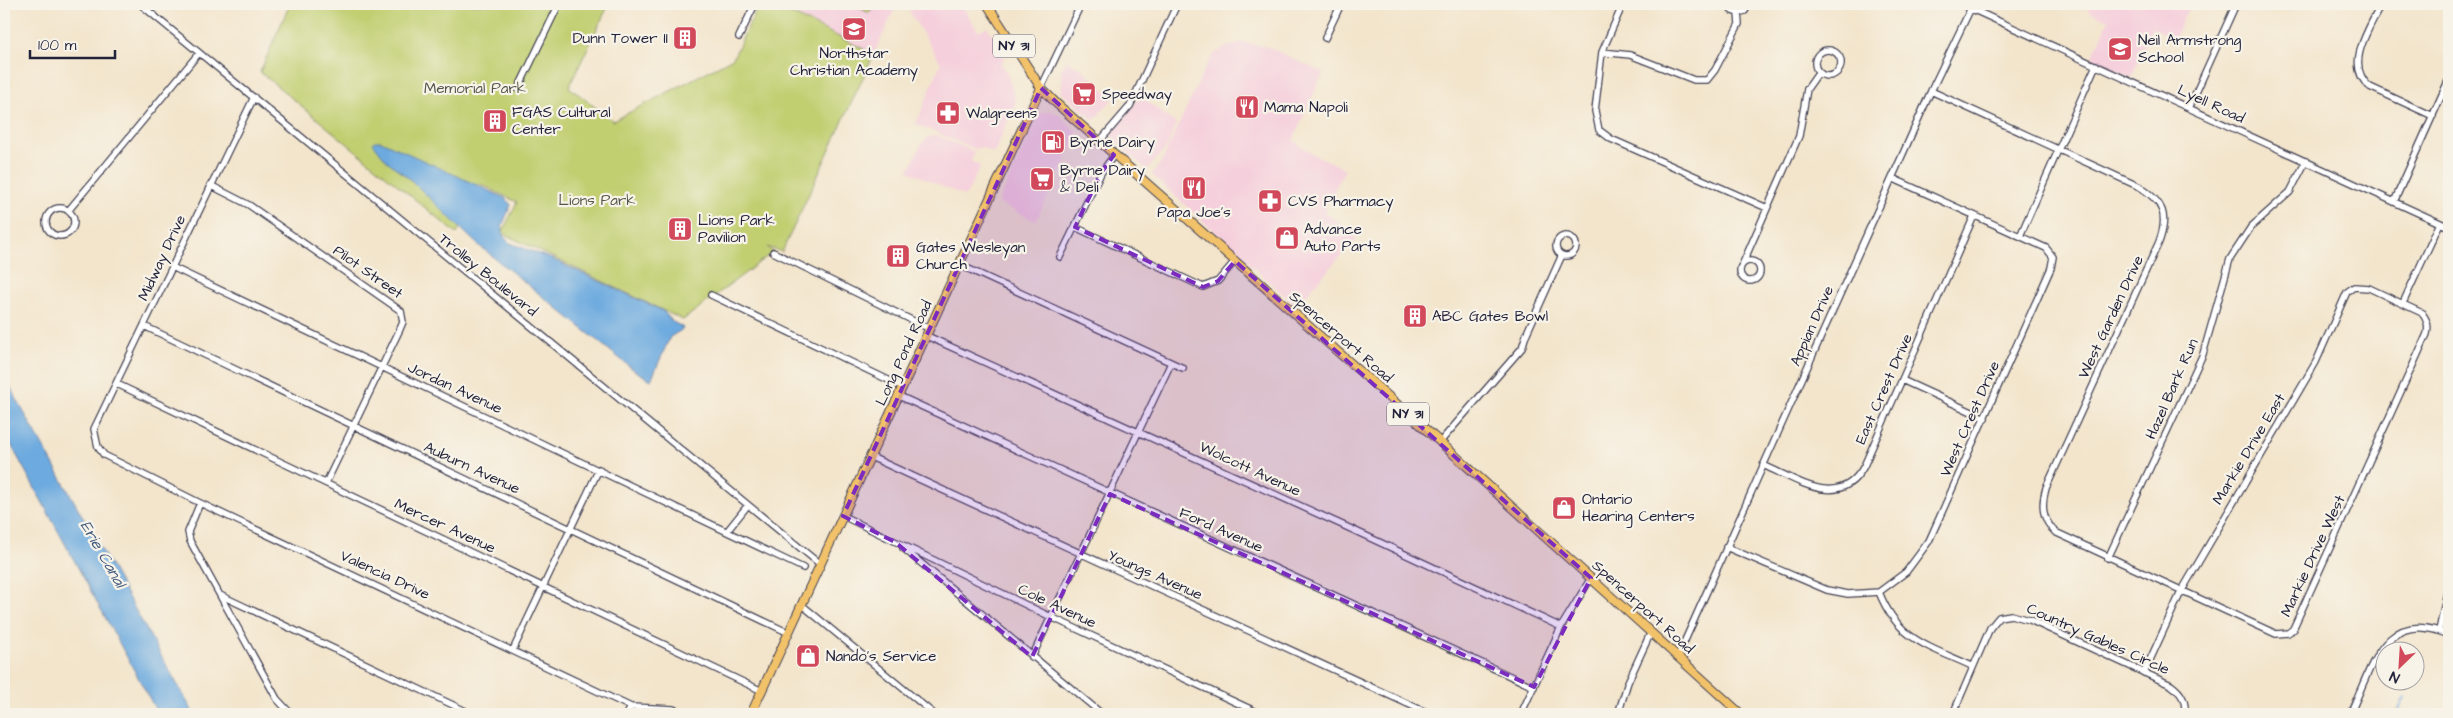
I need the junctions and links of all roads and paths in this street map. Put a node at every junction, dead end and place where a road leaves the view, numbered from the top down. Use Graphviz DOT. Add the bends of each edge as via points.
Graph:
graph roads {
  1 [pos="140,4"];
  2 [pos="558,4"];
  3 [pos="755,4"];
  4 [pos="987,4"];
  5 [pos="1081,4"];
  6 [pos="1177,4"];
  7 [pos="1340,4"];
  8 [pos="1623,4"];
  9 [pos="1728,4"];
  10 [pos="1749,4"];
  11 [pos="1962,4"];
  12 [pos="2236,4"];
  13 [pos="2381,4"];
  14 [pos="1971,8"];
  15 [pos="1738,13"];
  16 [pos="739,37"];
  17 [pos="1325,38"];
  18 [pos="199,52"];
  19 [pos="1602,52"];
  20 [pos="2096,65"];
  21 [pos="1819,72"];
  22 [pos="2449,79"];
  23 [pos="1041,88"];
  24 [pos="518,89"];
  25 [pos="1931,91"];
  26 [pos="254,97"];
  27 [pos="2189,108"];
  28 [pos="2433,116"];
  29 [pos="1099,142"];
  30 [pos="2058,150"];
  31 [pos="1114,155"];
  32 [pos="2306,161"];
  33 [pos="1892,178"];
  34 [pos="210,185"];
  35 [pos="2394,202"];
  36 [pos="1767,208"];
  37 [pos="68,211"];
  38 [pos="1974,216"];
  39 [pos="2440,222"];
  40 [pos="1075,227"];
  41 [pos="2449,227"];
  42 [pos="2020,236"];
  43 [pos="773,252"];
  44 [pos="1562,255"];
  45 [pos="1060,256"];
  46 [pos="1234,261"];
  47 [pos="1743,263"];
  48 [pos="960,265"];
  49 [pos="172,268"];
  50 [pos="711,295"];
  51 [pos="2403,303"];
  52 [pos="144,326"];
  53 [pos="928,332"];
  54 [pos="1172,363"];
  55 [pos="382,367"];
  56 [pos="1183,368"];
  57 [pos="1902,380"];
  58 [pos="116,384"];
  59 [pos="903,387"];
  60 [pos="899,396"];
  61 [pos="1984,418"];
  62 [pos="354,426"];
  63 [pos="94,429"];
  64 [pos="1140,432"];
  65 [pos="1440,442"];
  66 [pos="871,457"];
  67 [pos="1763,465"];
  68 [pos="599,469"];
  69 [pos="326,483"];
  70 [pos="1110,494"];
  71 [pos="200,503"];
  72 [pos="748,505"];
  73 [pos="843,516"];
  74 [pos="571,528"];
  75 [pos="728,530"];
  76 [pos="2066,538"];
  77 [pos="896,542"];
  78 [pos="1726,547"];
  79 [pos="1081,555"];
  80 [pos="2108,558"];
  81 [pos="821,565"];
  82 [pos="804,568"];
  83 [pos="1591,578"];
  84 [pos="2449,582"];
  85 [pos="544,586"];
  86 [pos="1879,592"];
  87 [pos="2181,592"];
  88 [pos="220,595"];
  89 [pos="802,606"];
  90 [pos="1051,617"];
  91 [pos="1562,627"];
  92 [pos="2439,630"];
  93 [pos="789,632"];
  94 [pos="1651,632"];
  95 [pos="2449,635"];
  96 [pos="513,650"];
  97 [pos="1678,656"];
  98 [pos="1032,657"];
  99 [pos="1972,666"];
  100 [pos="2144,673"];
  101 [pos="1534,687"];
  102 [pos="762,691"];
  103 [pos="631,707"];
  104 [pos="292,714"];
  105 [pos="472,714"];
  106 [pos="627,714"];
  107 [pos="684,714"];
  108 [pos="751,714"];
  109 [pos="934,714"];
  110 [pos="1102,714"];
  111 [pos="1261,714"];
  112 [pos="1430,714"];
  113 [pos="1521,714"];
  114 [pos="1618,714"];
  115 [pos="1741,714"];
  116 [pos="1953,714"];
  117 [pos="2184,714"];
  118 [pos="2350,714"];
  1 -- 18 [label="street, Trolley Boulevard"];
  2 -- 24 [label="street"];
  3 -- 16 [label="street"];
  4 -- 23 [label="main road, Spencerport Road / NY 31"];
  5 -- 23 [label="street, Long Pond Road"];
  6 -- 29 [label="street" via="1130,106"];
  7 -- 17 [label="street"];
  8 -- 19 [label="street"];
  9 -- 15 [label="street" via="1732,11"];
  10 -- 15 [label="street" via="1745,11"];
  11 -- 14 [label="street, Lyell Road"];
  12 -- 27 [label="street"];
  13 -- 28 [label="street" via="2360,49 2358,70 2370,86"];
  14 -- 20 [label="street, Lyell Road"];
  14 -- 25 [label="street, Appian Drive"];
  15 -- 19 [label="street" via="1739,24 1716,70 1706,80 1694,80 1630,55"];
  18 -- 26 [label="street, Trolley Boulevard"];
  18 -- 37 [label="street"];
  19 -- 36 [label="street" via="1595,118 1603,134"];
  20 -- 27 [label="street, Lyell Road"];
  20 -- 30 [label="street"];
  21 -- 21 [label="street" via="1827,76 1835,74 1840,67 1838,55 1827,50 1819,54 1815,65"];
  21 -- 36 [label="street" via="1807,89 1799,136"];
  22 -- 28 [label="street"];
  23 -- 29 [label="main road, Spencerport Road / NY 31"];
  23 -- 48 [label="main road, Long Pond Road"];
  25 -- 30 [label="street, West Garden Drive"];
  25 -- 33 [label="street, Appian Drive"];
  26 -- 34 [label="street, Midway Drive"];
  26 -- 72 [label="street, Trolley Boulevard"];
  27 -- 32 [label="street, Lyell Road"];
  28 -- 35 [label="street"];
  29 -- 31 [label="main road, Spencerport Road / NY 31"];
  30 -- 42 [label="street"];
  30 -- 76 [label="street, West Garden Drive" via="2140,186 2155,196 2162,207 2164,221 2158,242 2046,488 2042,502 2044,514 2049,526"];
  31 -- 40 [label="street" via="1101,172"];
  31 -- 46 [label="main road, Spencerport Road / NY 31"];
  32 -- 35 [label="street, Lyell Road"];
  32 -- 80 [label="street, Hazel Bark Run" via="2290,192 2251,227 2230,259 2203,354"];
  33 -- 38 [label="street, West Crest Drive"];
  33 -- 67 [label="street, Appian Drive"];
  34 -- 49 [label="street, Midway Drive"];
  34 -- 55 [label="street, Pilot Street" via="249,205 398,307 403,322"];
  35 -- 39 [label="street, Lyell Road"];
  36 -- 47 [label="street"];
  37 -- 37 [label="street" via="57,208 50,212 46,224 50,232 58,236 70,231 74,223"];
  38 -- 42 [label="street, West Crest Drive"];
  38 -- 57 [label="street, East Crest Drive"];
  39 -- 41 [label="street, Lyell Road"];
  39 -- 51 [label="street"];
  40 -- 45 [label="street"];
  40 -- 46 [label="street" via="1203,287 1218,281"];
  42 -- 61 [label="street, West Crest Drive" via="2051,252 2053,262"];
  43 -- 53 [label="street, Wolcott Avenue"];
  44 -- 65 [label="street" via="1522,348"];
  46 -- 65 [label="main road, Spencerport Road / NY 31"];
  48 -- 53 [label="main road, Long Pond Road"];
  48 -- 54 [label="street"];
  49 -- 52 [label="street, Midway Drive"];
  49 -- 55 [label="street, Jordan Avenue"];
  50 -- 59 [label="street"];
  51 -- 87 [label="street, Markie Drive East" via="2360,286 2347,292 2316,362"];
  51 -- 87 [label="street, Markie Drive West" via="2422,312 2427,334 2293,629 2276,634"];
  52 -- 58 [label="street, Midway Drive"];
  52 -- 62 [label="street, Auburn Avenue"];
  53 -- 59 [label="main road, Long Pond Road"];
  53 -- 64 [label="street, Wolcott Avenue"];
  54 -- 56 [label="street"];
  54 -- 64 [label="street"];
  55 -- 62 [label="street, Pilot Street"];
  55 -- 68 [label="street, Jordan Avenue"];
  57 -- 61 [label="street"];
  57 -- 67 [label="street, East Crest Drive" via="1864,466 1848,486 1837,490 1818,489"];
  58 -- 63 [label="street, Midway Drive"];
  58 -- 69 [label="street, Mercer Avenue"];
  59 -- 60 [label="main road, Long Pond Road"];
  60 -- 66 [label="main road, Long Pond Road"];
  60 -- 70 [label="street, Ford Avenue"];
  61 -- 86 [label="street, West Crest Drive" via="1929,541 1906,572"];
  62 -- 69 [label="street, Pilot Street"];
  62 -- 74 [label="street, Auburn Avenue"];
  63 -- 71 [label="street, Valencia Drive" via="98,447 110,460"];
  64 -- 70 [label="street"];
  64 -- 91 [label="street, Wolcott Avenue"];
  65 -- 83 [label="main road, Spencerport Road / NY 31"];
  66 -- 73 [label="main road, Long Pond Road"];
  66 -- 79 [label="street, Youngs Avenue"];
  67 -- 78 [label="street, Appian Drive"];
  68 -- 74 [label="street"];
  68 -- 75 [label="street, Jordan Avenue"];
  69 -- 85 [label="street, Mercer Avenue"];
  70 -- 79 [label="street"];
  70 -- 101 [label="street, Ford Avenue"];
  71 -- 88 [label="street" via="188,532"];
  71 -- 96 [label="street, Valencia Drive"];
  72 -- 75 [label="street"];
  72 -- 81 [label="street, Trolley Boulevard"];
  73 -- 77 [label="street, Cole Avenue"];
  73 -- 81 [label="main road, Long Pond Road"];
  74 -- 85 [label="street"];
  74 -- 93 [label="street, Auburn Avenue"];
  75 -- 82 [label="street, Jordan Avenue"];
  76 -- 80 [label="street, Markie Drive West"];
  77 -- 90 [label="street, Cole Avenue"];
  77 -- 98 [label="street"];
  78 -- 86 [label="street" via="1827,590 1848,594"];
  78 -- 97 [label="street, Appian Drive"];
  79 -- 90 [label="street"];
  79 -- 112 [label="street, Youngs Avenue"];
  80 -- 87 [label="street, Markie Drive West"];
  81 -- 89 [label="main road, Long Pond Road"];
  83 -- 91 [label="street"];
  83 -- 94 [label="main road, Spencerport Road / NY 31"];
  84 -- 92 [label="street"];
  85 -- 96 [label="street"];
  85 -- 102 [label="street, Mercer Avenue"];
  86 -- 99 [label="street" via="1886,610 1906,633"];
  87 -- 100 [label="street, Markie Drive East"];
  88 -- 104 [label="street" via="277,699"];
  88 -- 105 [label="street"];
  89 -- 93 [label="main road, Long Pond Road"];
  89 -- 109 [label="street"];
  90 -- 98 [label="street"];
  90 -- 111 [label="street, Cole Avenue"];
  91 -- 101 [label="street"];
  92 -- 95 [label="street"];
  92 -- 118 [label="street" via="2415,626 2403,629 2387,640"];
  93 -- 102 [label="main road, Long Pond Road"];
  94 -- 97 [label="main road, Spencerport Road / NY 31"];
  94 -- 114 [label="street" via="1628,682"];
  96 -- 103 [label="street, Valencia Drive"];
  97 -- 115 [label="main road, Spencerport Road / NY 31"];
  98 -- 110 [label="street"];
  99 -- 100 [label="street, Country Gables Circle" via="1990,628 1999,617 2011,616 2030,620"];
  99 -- 116 [label="street, Country Gables Circle"];
  100 -- 117 [label="street, Country Gables Circle" via="2178,690 2183,698"];
  101 -- 113 [label="street"];
  102 -- 108 [label="main road, Long Pond Road"];
  103 -- 106 [label="street"];
  103 -- 107 [label="street, Valencia Drive" via="673,709"];
}
